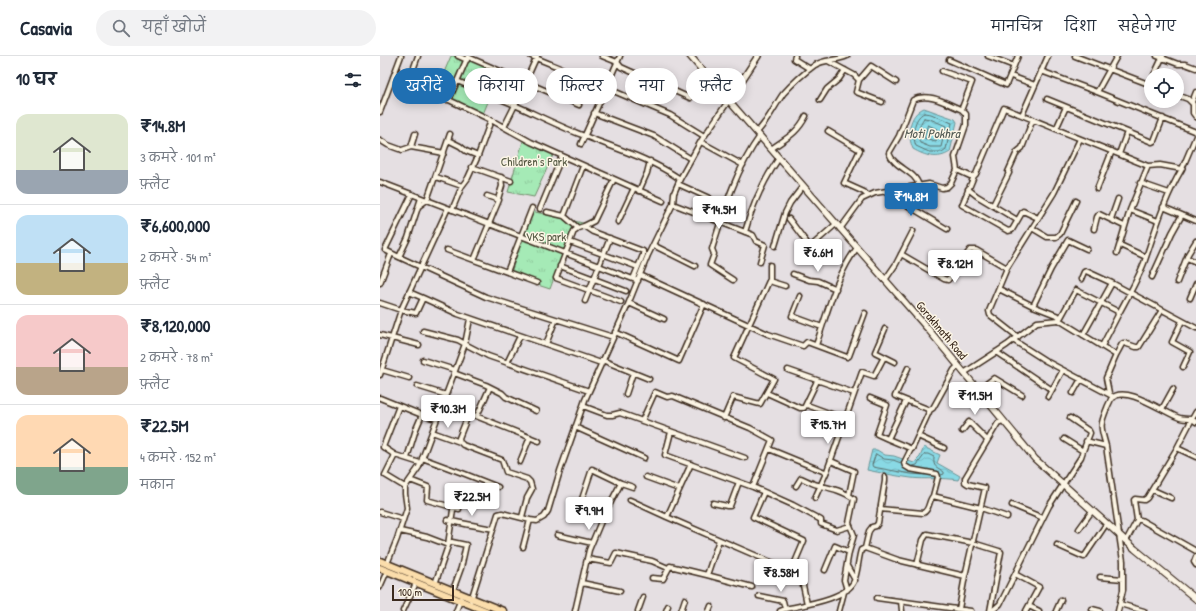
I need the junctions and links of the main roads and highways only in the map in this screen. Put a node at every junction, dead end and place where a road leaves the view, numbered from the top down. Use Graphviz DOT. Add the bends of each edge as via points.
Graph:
graph roads {
  1 [pos="690,56"];
  2 [pos="380,561"];
  3 [pos="387,567"];
  4 [pos="380,568"];
  5 [pos="461,597"];
  6 [pos="1196,599"];
  7 [pos="471,601"];
  8 [pos="486,611"];
  9 [pos="503,611"];
  1 -- 6 [label="main road, Gorakhnath Road" via="885,280 1035,459 1120,536"];
  2 -- 3 [label="main road"];
  3 -- 4 [label="main road"];
  3 -- 5 [label="main road" via="416,583"];
  3 -- 5 [label="main road" via="453,590"];
  5 -- 7 [label="main road"];
  7 -- 8 [label="main road"];
  7 -- 9 [label="main road"];
}
